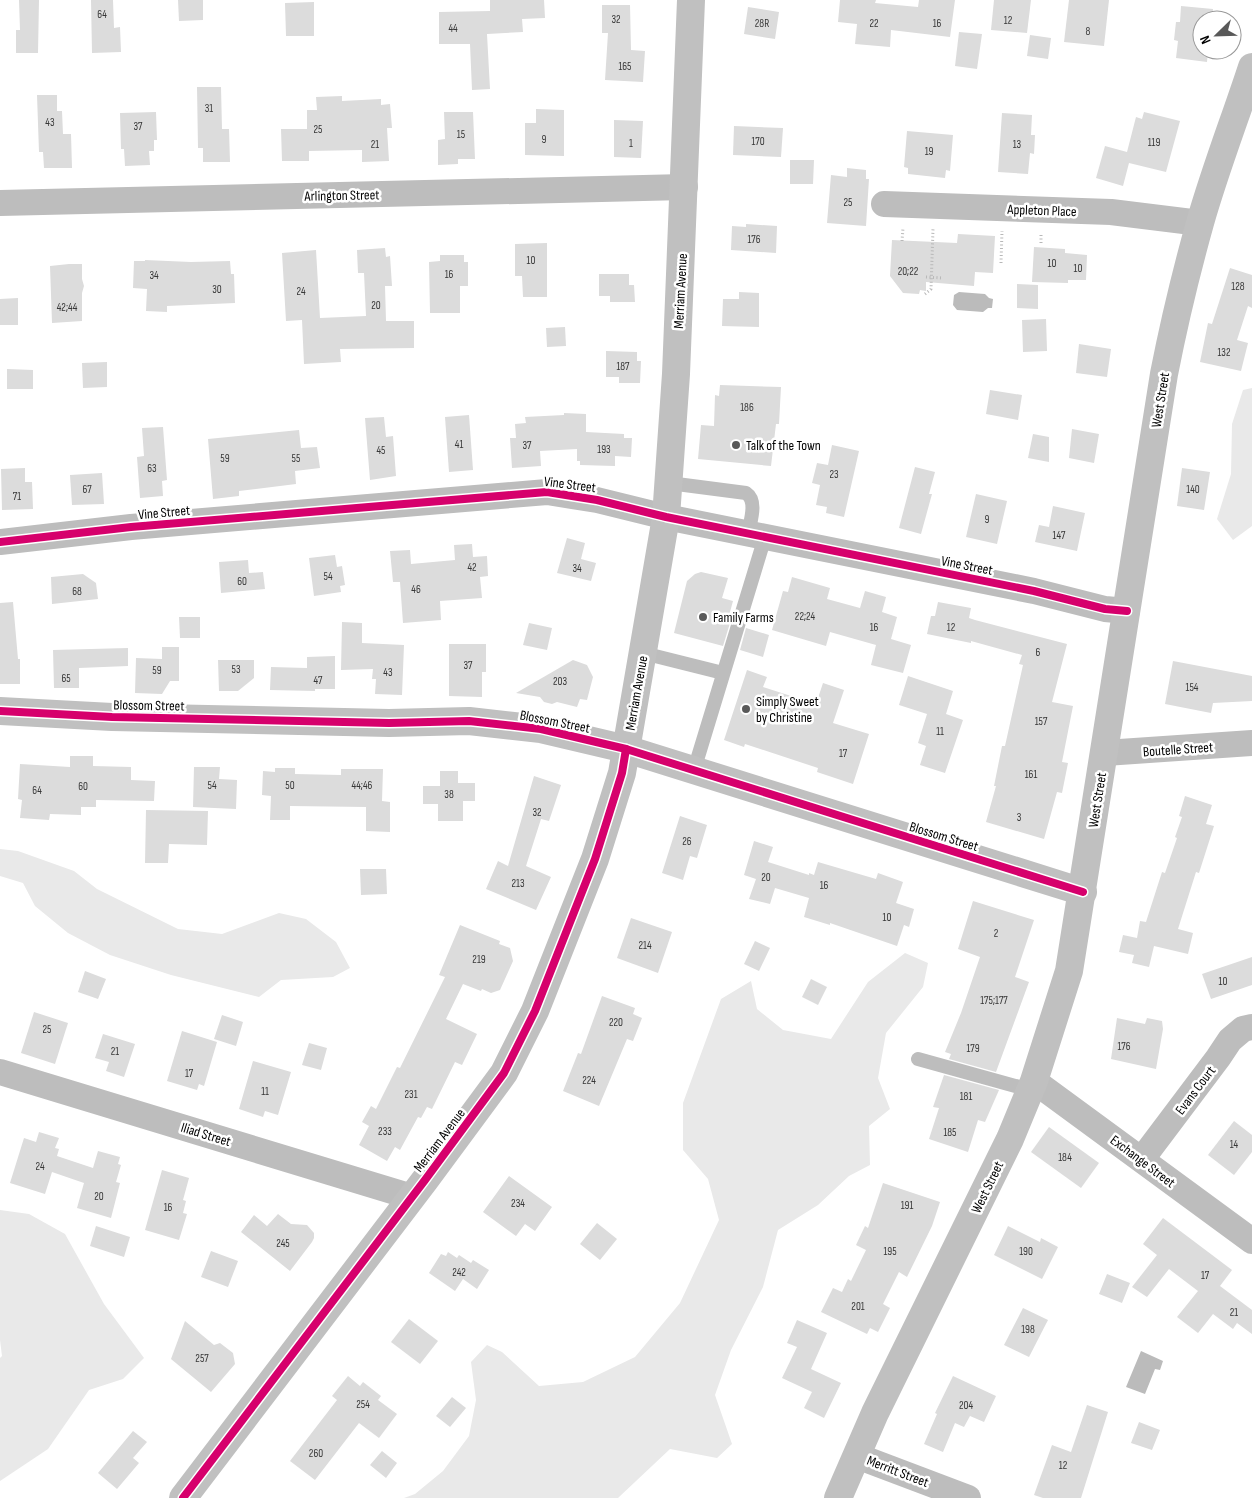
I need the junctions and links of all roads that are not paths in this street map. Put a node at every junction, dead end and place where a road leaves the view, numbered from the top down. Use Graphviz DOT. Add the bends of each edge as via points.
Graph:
graph roads {
  1 [pos="691,0"];
  2 [pos="1252,68"];
  3 [pos="685,187"];
  4 [pos="0,203"];
  5 [pos="884,204"];
  6 [pos="1200,222"];
  7 [pos="669,483"];
  8 [pos="666,518"];
  9 [pos="756,536"];
  10 [pos="0,542"];
  11 [pos="1127,611"];
  12 [pos="643,653"];
  13 [pos="724,673"];
  14 [pos="0,711"];
  15 [pos="1252,743"];
  16 [pos="626,749"];
  17 [pos="1105,753"];
  18 [pos="694,770"];
  19 [pos="1082,892"];
  20 [pos="1252,1027"];
  21 [pos="918,1059"];
  22 [pos="0,1072"];
  23 [pos="1032,1086"];
  24 [pos="1142,1159"];
  25 [pos="412,1197"];
  26 [pos="1252,1241"];
  27 [pos="857,1456"];
  28 [pos="183,1498"];
  29 [pos="838,1498"];
  30 [pos="968,1498"];
  1 -- 3 [label="street, Merriam Avenue"];
  2 -- 6 [label="street, West Street"];
  3 -- 4 [label="street, Arlington Street"];
  3 -- 7 [label="street, Merriam Avenue"];
  5 -- 6 [label="street, Appleton Place" via="1111,212"];
  6 -- 11 [label="street, West Street" via="1164,374"];
  7 -- 8 [label="street, Merriam Avenue"];
  7 -- 9 [label="lane" via="750,495"];
  8 -- 9 [label="street, Vine Street"];
  8 -- 10 [label="street, Vine Street" via="597,500 547,492 130,527"];
  8 -- 12 [label="street, Merriam Avenue"];
  9 -- 11 [label="street, Vine Street"];
  9 -- 13 [label="lane"];
  11 -- 17 [label="street, West Street"];
  12 -- 13 [label="lane"];
  12 -- 16 [label="street, Merriam Avenue"];
  13 -- 18 [label="lane"];
  14 -- 16 [label="street, Blossom Street" via="370,723 469,721 541,729"];
  15 -- 17 [label="street, Boutelle Street"];
  16 -- 18 [label="street, Blossom Street"];
  16 -- 25 [label="street, Merriam Avenue" via="622,773 595,859 528,1026 504,1073"];
  17 -- 19 [label="street, West Street"];
  18 -- 19 [label="street, Blossom Street"];
  19 -- 23 [label="street, West Street" via="1069,971"];
  20 -- 24 [label="street, Evans Court" via="1243,1029 1230,1040"];
  21 -- 23 [label="lane"];
  22 -- 25 [label="street, Iliad Street"];
  23 -- 24 [label="street, Exchange Street"];
  23 -- 27 [label="street, West Street" via="1010,1139"];
  24 -- 26 [label="street, Exchange Street"];
  25 -- 28 [label="street, Merriam Avenue"];
  27 -- 29 [label="street, West Street"];
  27 -- 30 [label="street, Merritt Street"];
}
